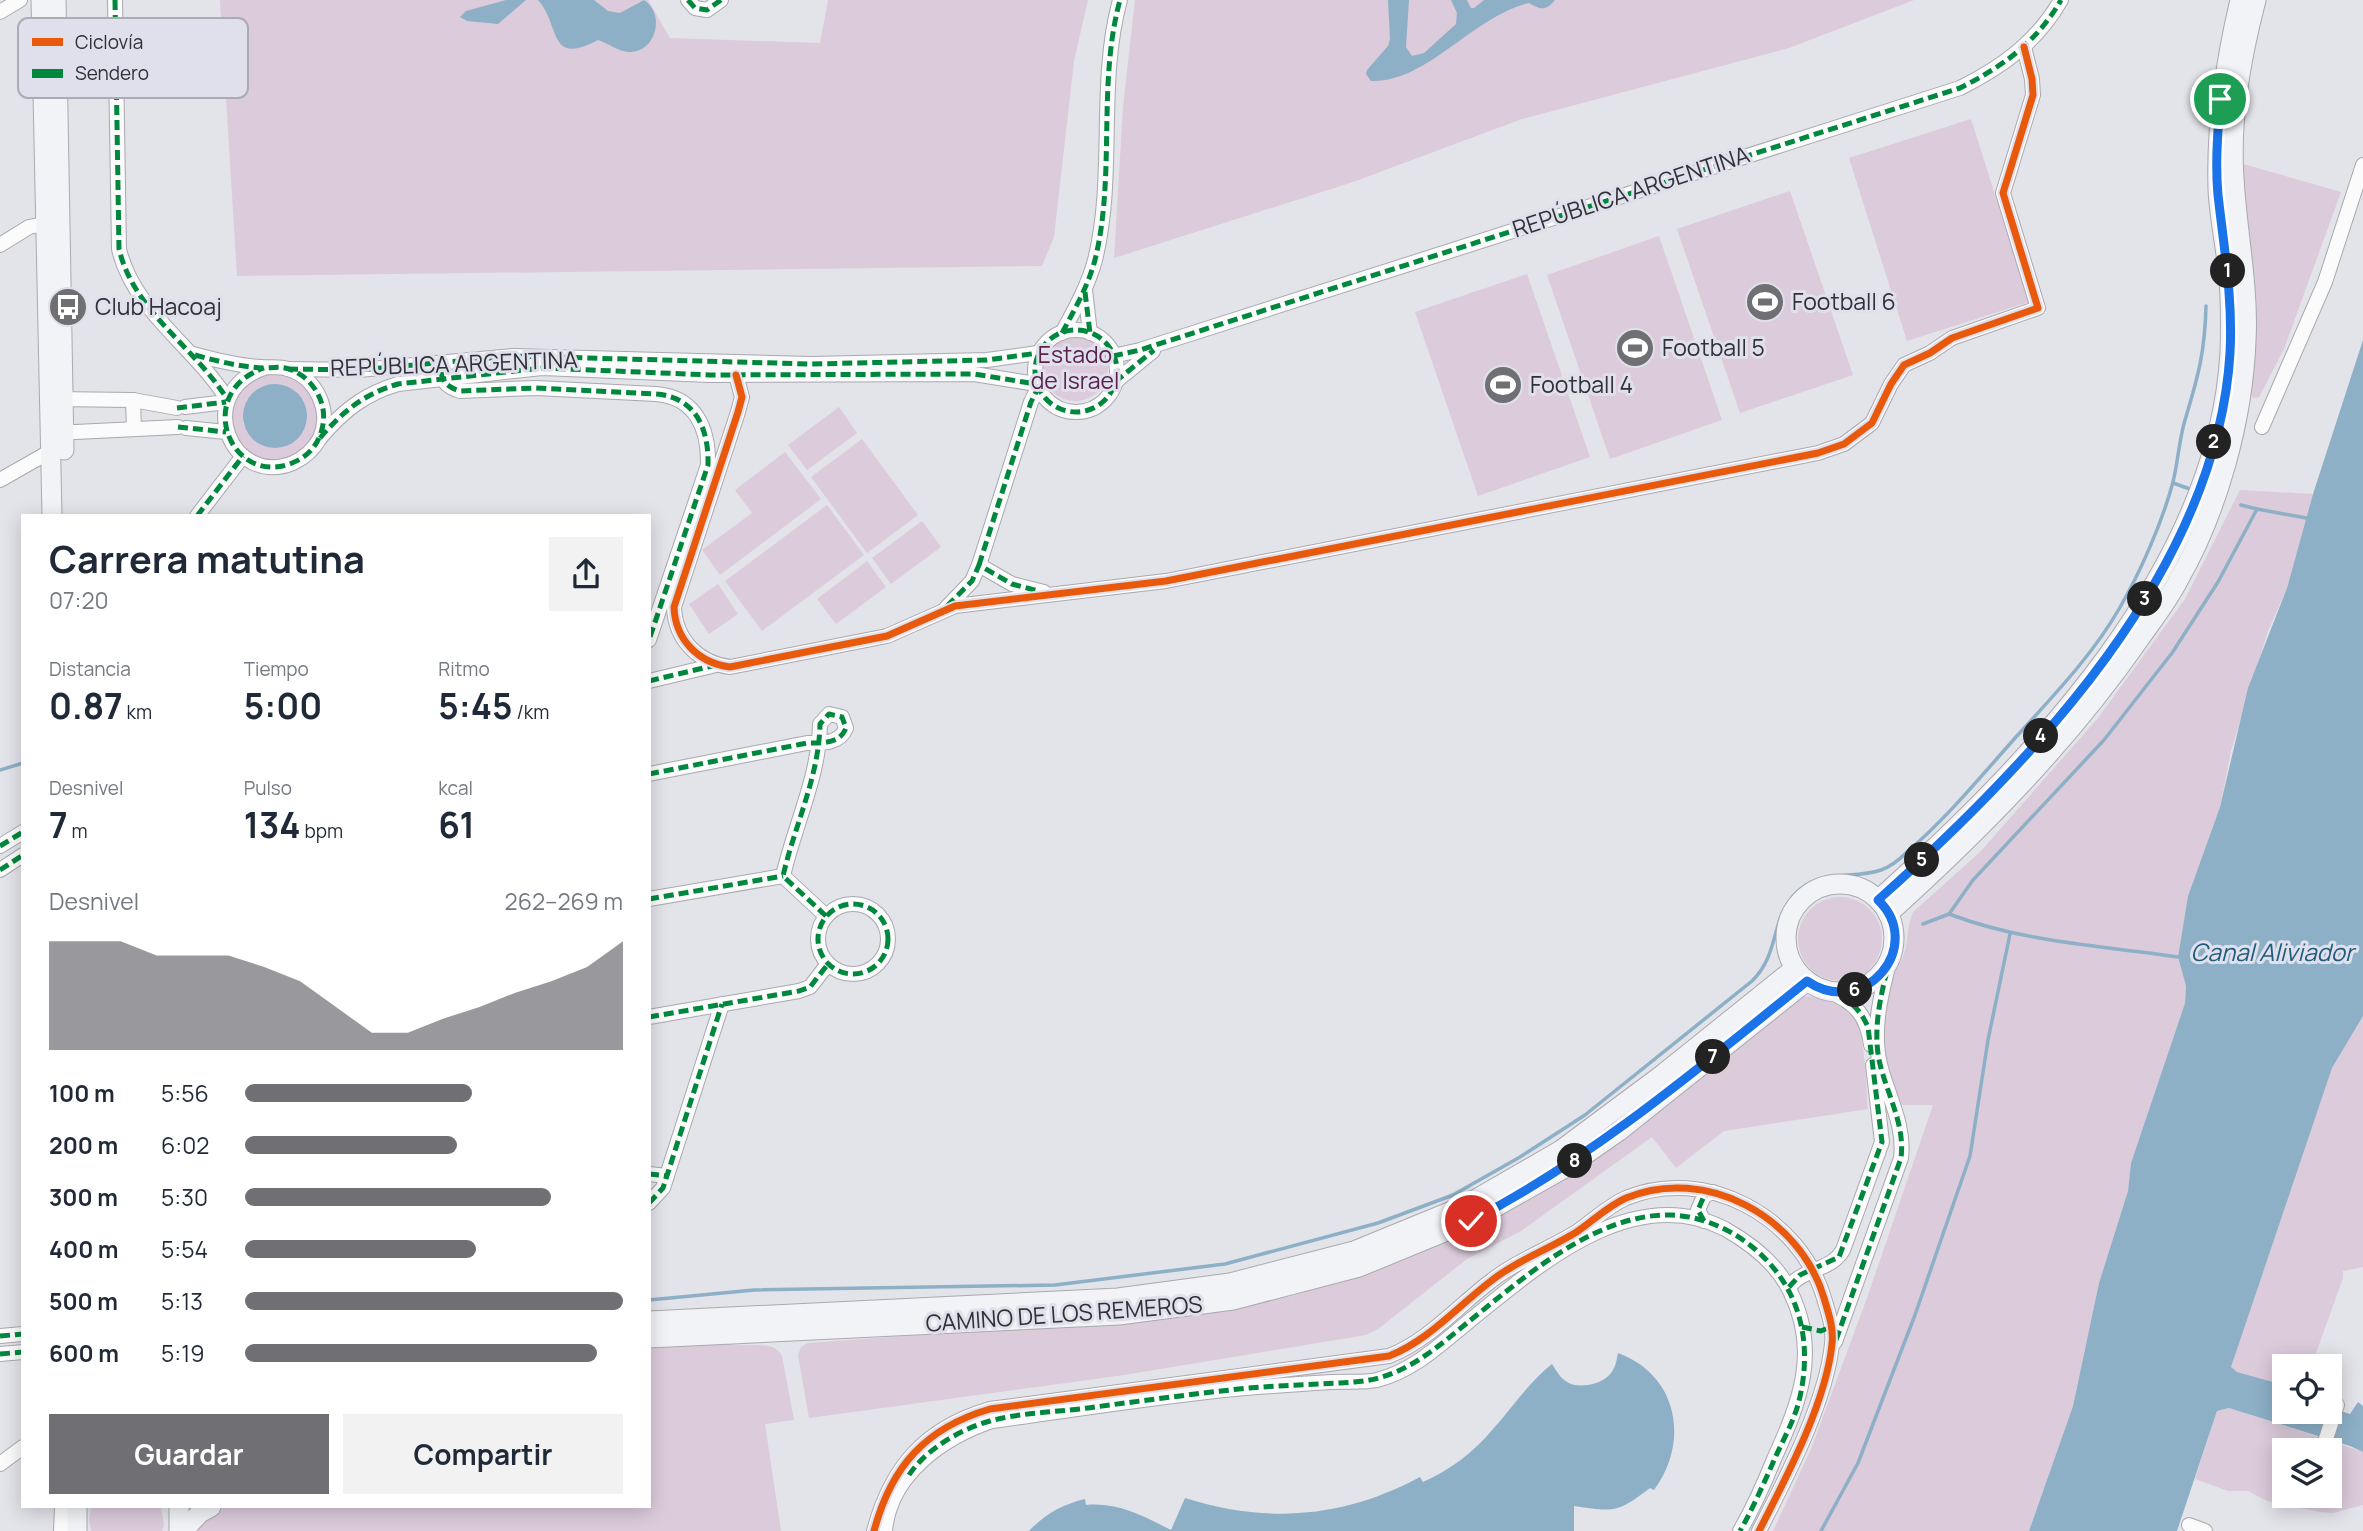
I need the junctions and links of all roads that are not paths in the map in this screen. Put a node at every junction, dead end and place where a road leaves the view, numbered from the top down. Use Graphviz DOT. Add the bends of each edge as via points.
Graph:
graph roads {
  1 [pos="20,0"];
  2 [pos="41,0"];
  3 [pos="56,0"];
  4 [pos="115,0"];
  5 [pos="688,0"];
  6 [pos="721,0"];
  7 [pos="1120,0"];
  8 [pos="2061,0"];
  9 [pos="2240,0"];
  10 [pos="2256,0"];
  11 [pos="0,12"];
  12 [pos="41,18"];
  13 [pos="56,18"];
  14 [pos="115,18"];
  15 [pos="2024,47"];
  16 [pos="42,98"];
  17 [pos="56,98"];
  18 [pos="117,98"];
  19 [pos="2363,165"];
  20 [pos="44,223"];
  21 [pos="0,245"];
  22 [pos="1085,289"];
  23 [pos="1062,332"];
  24 [pos="1090,333"];
  25 [pos="1172,339"];
  26 [pos="1038,353"];
  27 [pos="192,354"];
  28 [pos="1113,356"];
  29 [pos="530,362"];
  30 [pos="440,363"];
  31 [pos="264,368"];
  32 [pos="710,368"];
  33 [pos="288,369"];
  34 [pos="898,369"];
  35 [pos="736,375"];
  36 [pos="442,378"];
  37 [pos="1115,382"];
  38 [pos="1037,386"];
  39 [pos="56,399"];
  40 [pos="133,400"];
  41 [pos="227,400"];
  42 [pos="176,408"];
  43 [pos="176,427"];
  44 [pos="2262,427"];
  45 [pos="134,429"];
  46 [pos="226,432"];
  47 [pos="320,438"];
  48 [pos="57,442"];
  49 [pos="243,456"];
  50 [pos="0,480"];
  51 [pos="52,514"];
  52 [pos="65,514"];
  53 [pos="199,514"];
  54 [pos="979,565"];
  55 [pos="1062,594"];
  56 [pos="942,612"];
  57 [pos="651,634"];
  58 [pos="716,665"];
  59 [pos="651,681"];
  60 [pos="651,774"];
  61 [pos="21,833"];
  62 [pos="0,846"];
  63 [pos="21,856"];
  64 [pos="0,870"];
  65 [pos="783,876"];
  66 [pos="651,899"];
  67 [pos="1883,907"];
  68 [pos="826,916"];
  69 [pos="1890,959"];
  70 [pos="828,964"];
  71 [pos="1801,974"];
  72 [pos="1830,992"];
  73 [pos="722,1004"];
  74 [pos="651,1017"];
  75 [pos="651,1174"];
  76 [pos="667,1176"];
  77 [pos="1682,1188"];
  78 [pos="1713,1192"];
  79 [pos="651,1201"];
  80 [pos="1681,1217"];
  81 [pos="1704,1221"];
  82 [pos="1815,1270"];
  83 [pos="1789,1287"];
  84 [pos="651,1321"];
  85 [pos="1837,1324"];
  86 [pos="1802,1327"];
  87 [pos="21,1334"];
  88 [pos="0,1336"];
  89 [pos="651,1338"];
  90 [pos="21,1352"];
  91 [pos="0,1354"];
  92 [pos="21,1448"];
  93 [pos="0,1464"];
  94 [pos="62,1508"];
  95 [pos="77,1508"];
  96 [pos="179,1508"];
  97 [pos="209,1508"];
  98 [pos="2189,1525"];
  99 [pos="61,1531"];
  100 [pos="77,1531"];
  101 [pos="181,1531"];
  102 [pos="874,1531"];
  103 [pos="885,1531"];
  104 [pos="1740,1531"];
  105 [pos="1759,1531"];
  106 [pos="2205,1531"];
  1 -- 11 [label="street"];
  2 -- 12 [label="main road"];
  3 -- 13 [label="main road"];
  4 -- 14 [label="street"];
  5 -- 6 [label="street" via="695,8 707,10"];
  7 -- 22 [label="street" via="1112,33 1101,218"];
  8 -- 15 [label="street, REPÚBLICA ARGENTINA"];
  9 -- 67 [label="main road" via="2220,99 2217,153 2230,312 2226,392 2210,461 2186,527 2126,628 2070,702"];
  10 -- 67 [label="main road" via="2242,58 2233,144 2246,296 2244,373 2227,456 2201,531 2173,589 2077,720 1964,845"];
  15 -- 25 [label="street, REPÚBLICA ARGENTINA" via="1960,88"];
  15 -- 55 [label="street" via="2033,95 2003,193 2038,308 1952,338 1904,365 1872,423 1844,443 1818,453 1166,581"];
  16 -- 20 [label="main road"];
  17 -- 39 [label="main road"];
  18 -- 27 [label="street" via="120,249 128,279"];
  19 -- 44 [label="street" via="2325,282"];
  20 -- 21 [label="street"];
  20 -- 39 [label="main road"];
  22 -- 23 [label="street"];
  22 -- 24 [label="street"];
  23 -- 24 [label="street"];
  23 -- 26 [label="street"];
  24 -- 28 [label="street" via="1103,340"];
  25 -- 28 [label="street, REPÚBLICA ARGENTINA"];
  25 -- 37 [label="street, REPÚBLICA ARGENTINA"];
  26 -- 34 [label="street, REPÚBLICA ARGENTINA"];
  26 -- 38 [label="street"];
  27 -- 31 [label="street"];
  27 -- 41 [label="street"];
  28 -- 37 [label="street"];
  29 -- 30 [label="street, REPÚBLICA ARGENTINA"];
  29 -- 32 [label="street, REPÚBLICA ARGENTINA"];
  29 -- 36 [label="street, REPÚBLICA ARGENTINA"];
  30 -- 33 [label="street, REPÚBLICA ARGENTINA" via="359,370"];
  30 -- 36 [label="street"];
  31 -- 33 [label="street"];
  31 -- 41 [label="street" via="242,379"];
  32 -- 34 [label="street, REPÚBLICA ARGENTINA"];
  32 -- 35 [label="street, REPÚBLICA ARGENTINA"];
  33 -- 47 [label="street" via="307,380 320,396 324,424"];
  34 -- 35 [label="street, REPÚBLICA ARGENTINA"];
  34 -- 38 [label="street, REPÚBLICA ARGENTINA" via="974,374"];
  35 -- 58 [label="street" via="741,397 738,412 674,607 678,633 696,653"];
  36 -- 47 [label="street, REPÚBLICA ARGENTINA" via="398,384 369,394 349,407"];
  36 -- 57 [label="street" via="460,391 536,388 674,395 690,407 706,437 708,465"];
  37 -- 38 [label="street" via="1107,399 1083,412 1057,408"];
  38 -- 54 [label="street"];
  39 -- 40 [label="street"];
  39 -- 48 [label="main road"];
  40 -- 42 [label="street"];
  40 -- 45 [label="street"];
  41 -- 42 [label="street"];
  41 -- 46 [label="street"];
  42 -- 43 [label="street"];
  43 -- 45 [label="street"];
  43 -- 46 [label="street"];
  45 -- 48 [label="street"];
  46 -- 49 [label="street"];
  47 -- 49 [label="street" via="300,460 286,466 263,466"];
  48 -- 50 [label="street"];
  48 -- 51 [label="main road"];
  48 -- 52 [label="main road"];
  49 -- 53 [label="street"];
  54 -- 55 [label="street" via="1012,584"];
  54 -- 56 [label="street" via="964,591"];
  55 -- 56 [label="street" via="965,604"];
  56 -- 58 [label="street" via="887,636 730,667"];
  58 -- 59 [label="street"];
  60 -- 65 [label="street" via="820,743"];
  61 -- 62 [label="street"];
  63 -- 64 [label="street"];
  65 -- 66 [label="street"];
  65 -- 68 [label="street"];
  67 -- 69 [label="main road" via="1894,930"];
  67 -- 71 [label="main road" via="1857,887 1843,884 1828,885 1802,899 1790,918 1786,939 1788,954"];
  68 -- 70 [label="street" via="818,935 821,955"];
  68 -- 70 [label="street" via="844,905 865,906 882,918 889,938 883,959 867,972 846,974"];
  69 -- 72 [label="main road" via="1872,982 1852,991"];
  69 -- 85 [label="street" via="1880,996 1877,1039 1880,1066 1903,1142 1901,1158"];
  70 -- 73 [label="street" via="810,987"];
  71 -- 72 [label="main road"];
  71 -- 84 [label="main road, CAMINO DE LOS REMEROS" via="1560,1150 1464,1206 1354,1251 1230,1283 1118,1298"];
  71 -- 89 [label="main road, CAMINO DE LOS REMEROS" via="1629,1122 1570,1165 1471,1221 1359,1267 1233,1300 1119,1315"];
  72 -- 82 [label="street" via="1850,1000 1868,1027 1882,1142 1843,1250 1831,1263"];
  73 -- 74 [label="street"];
  73 -- 76 [label="street"];
  75 -- 76 [label="street"];
  76 -- 79 [label="street"];
  77 -- 78 [label="street"];
  77 -- 80 [label="street" via="1690,1207"];
  77 -- 102 [label="street" via="1647,1191 1625,1199 1492,1279 1421,1338 1389,1356 976,1413 952,1424 902,1464 886,1492"];
  78 -- 81 [label="street" via="1699,1202"];
  78 -- 82 [label="street" via="1736,1198 1778,1225"];
  80 -- 81 [label="street"];
  80 -- 103 [label="street" via="1633,1218 1588,1237 1409,1367 1376,1380 1232,1390 978,1426 953,1436 914,1469 896,1497"];
  81 -- 83 [label="street" via="1744,1239"];
  82 -- 83 [label="street" via="1800,1275"];
  82 -- 85 [label="street"];
  83 -- 86 [label="street"];
  85 -- 86 [label="street" via="1821,1331"];
  85 -- 105 [label="street" via="1819,1395 1792,1465"];
  86 -- 104 [label="street" via="1806,1358 1799,1404"];
  87 -- 88 [label="street"];
  90 -- 91 [label="street"];
  92 -- 93 [label="street"];
  94 -- 99 [label="street"];
  95 -- 100 [label="main road"];
  96 -- 101 [label="main road"];
  97 -- 101 [label="main road"];
  98 -- 106 [label="street"];
}
